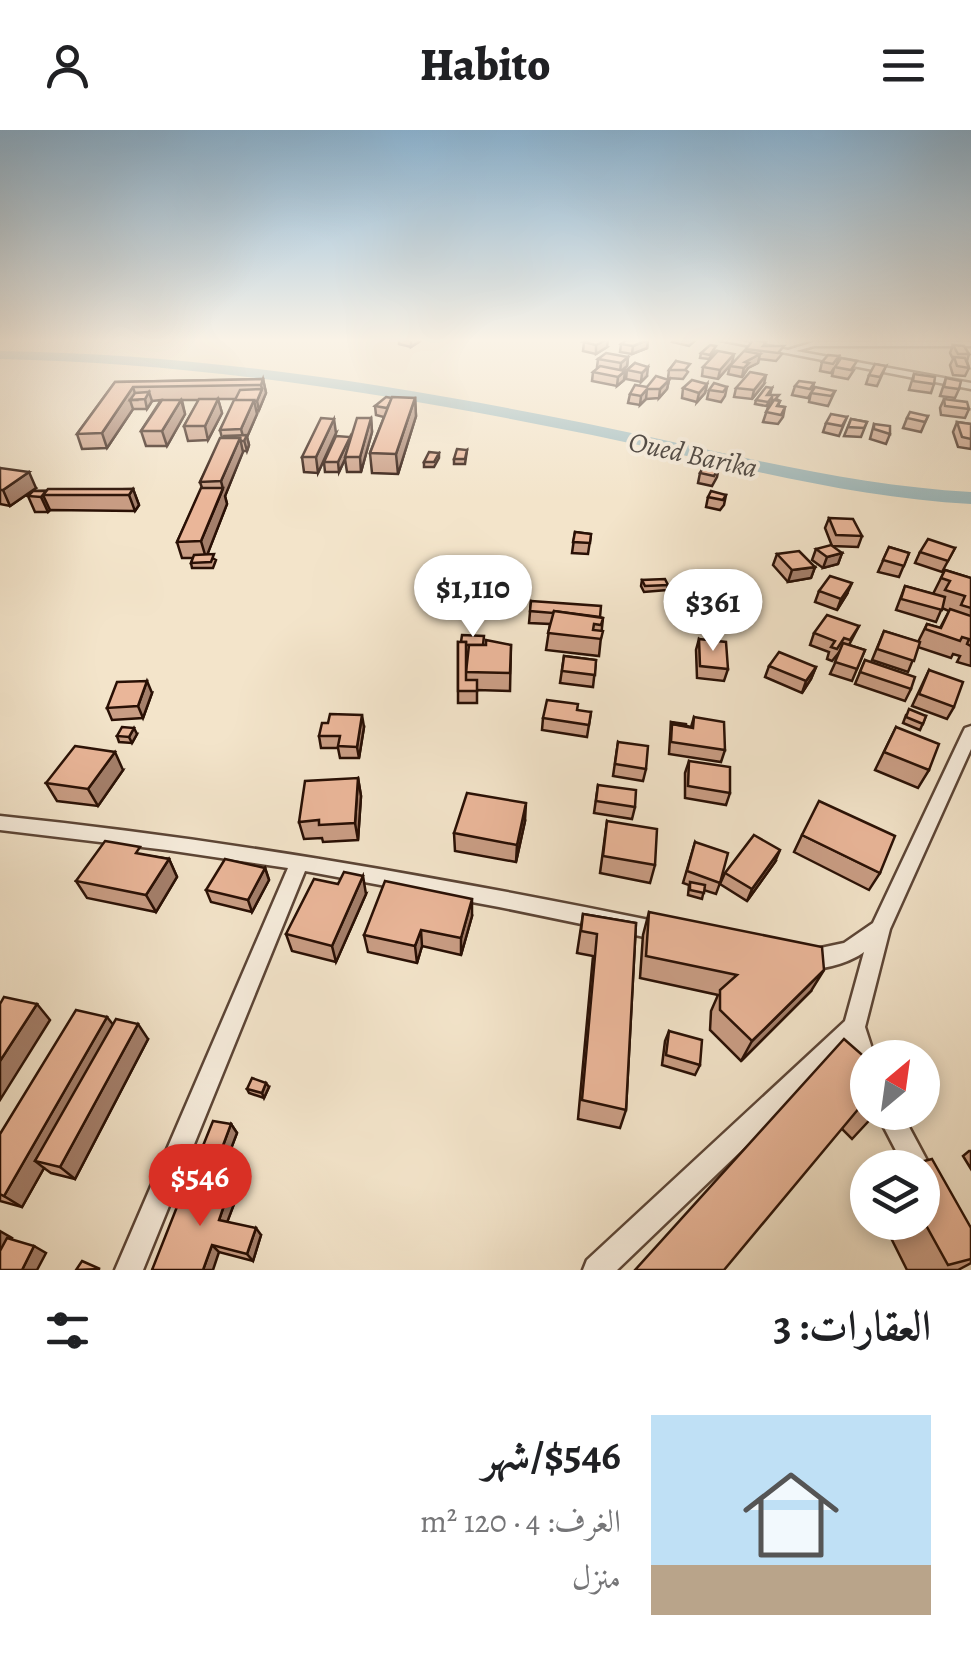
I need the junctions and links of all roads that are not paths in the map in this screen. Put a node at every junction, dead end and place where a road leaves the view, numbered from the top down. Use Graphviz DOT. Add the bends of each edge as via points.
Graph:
graph roads {
  1 [pos="971,732"];
  2 [pos="0,823"];
  3 [pos="300,862"];
  4 [pos="880,930"];
  5 [pos="686,936"];
  6 [pos="782,956"];
  7 [pos="854,1026"];
  8 [pos="858,1040"];
  9 [pos="129,1270"];
  10 [pos="597,1270"];
  1 -- 4 [label="street"];
  2 -- 3 [label="street"];
  3 -- 5 [label="street"];
  3 -- 9 [label="street"];
  4 -- 6 [label="street" via="848,952 802,960"];
  4 -- 7 [label="street"];
  7 -- 8 [label="street"];
  7 -- 10 [label="street"];
}
